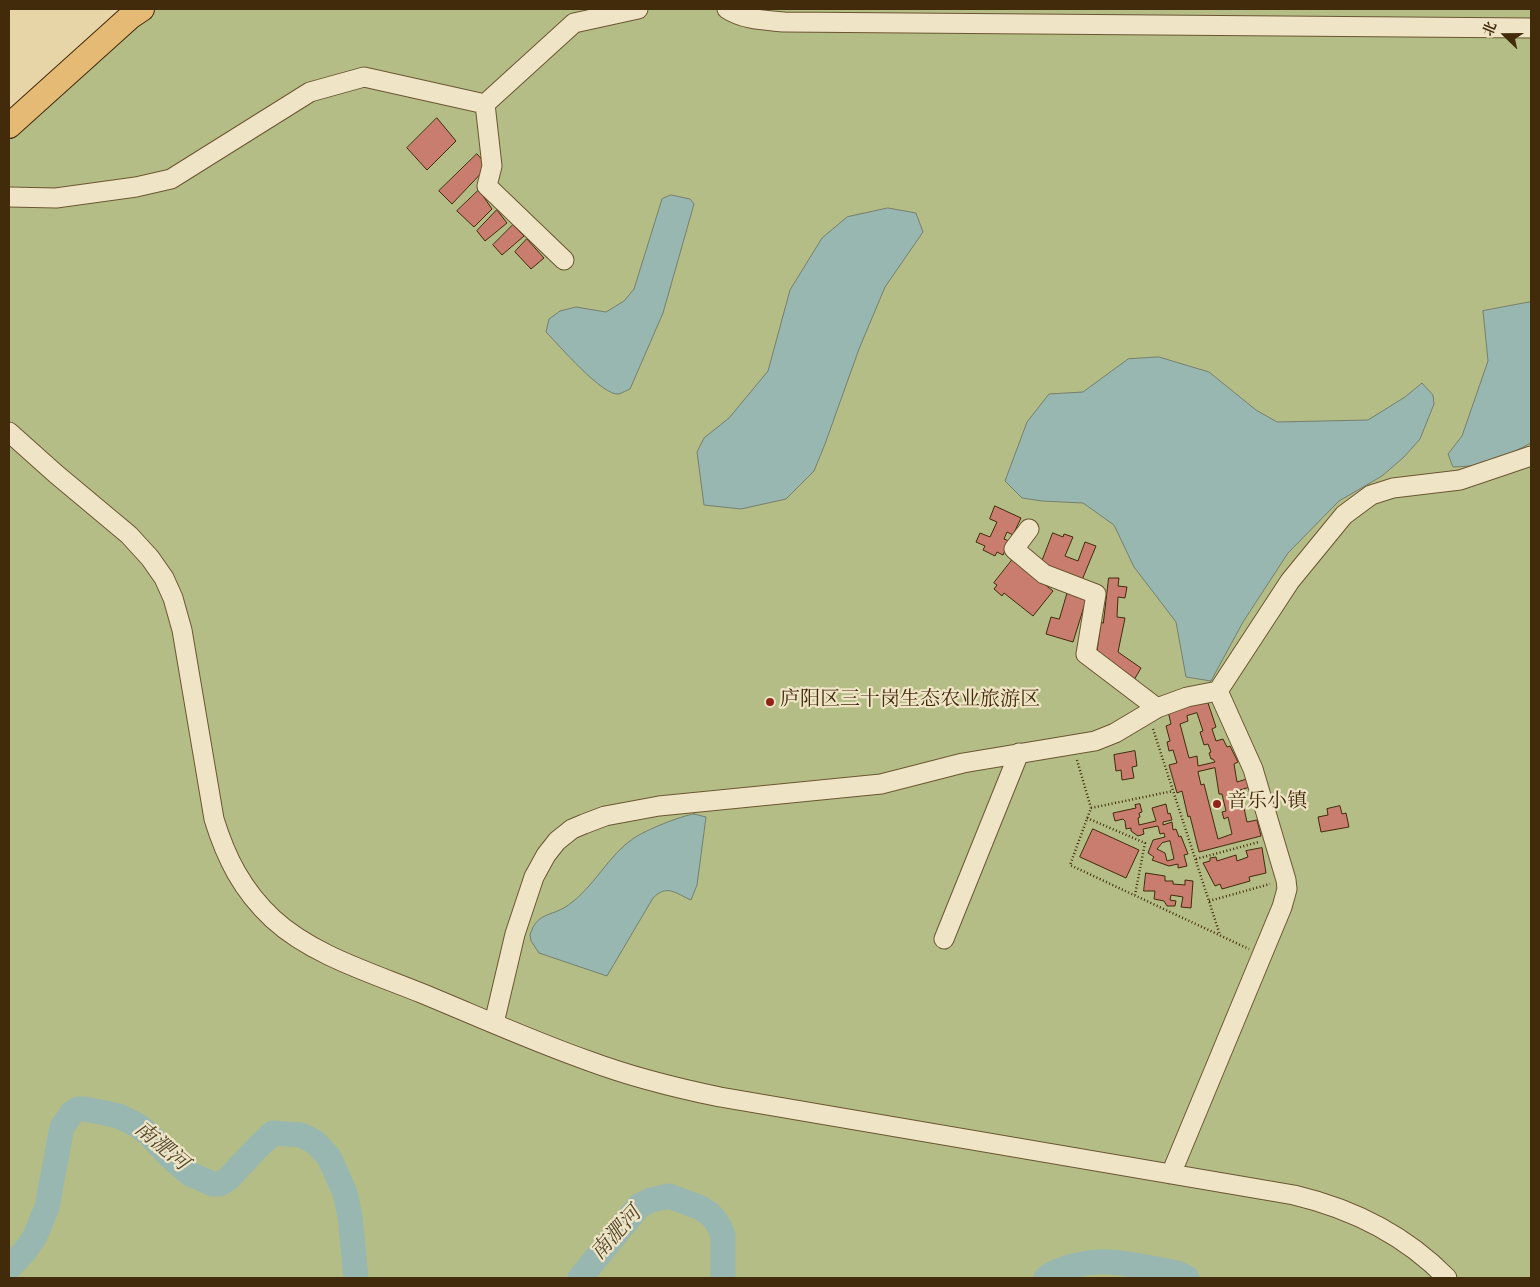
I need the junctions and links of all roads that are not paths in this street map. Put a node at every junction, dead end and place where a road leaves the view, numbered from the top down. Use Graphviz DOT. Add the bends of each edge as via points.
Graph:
graph roads {
  1 [pos="142,9"];
  2 [pos="638,9"];
  3 [pos="727,9"];
  4 [pos="1531,28"];
  5 [pos="485,104"];
  6 [pos="9,126"];
  7 [pos="9,197"];
  8 [pos="564,260"];
  9 [pos="9,432"];
  10 [pos="1531,456"];
  11 [pos="1028,529"];
  12 [pos="1218,691"];
  13 [pos="1153,710"];
  14 [pos="1019,753"];
  15 [pos="944,939"];
  16 [pos="494,1023"];
  17 [pos="1171,1174"];
  18 [pos="1447,1278"];
  1 -- 6 [label="main road"];
  2 -- 5 [label="street" via="574,23"];
  3 -- 4 [label="street" via="755,19 784,22"];
  5 -- 7 [label="street" via="364,77 310,92 171,179 56,198"];
  5 -- 8 [label="street" via="492,166 487,186"];
  9 -- 16 [label="street" via="129,535 164,578 182,630 214,819 231,864 256,901 273,919 309,945"];
  10 -- 12 [label="street" via="1460,480 1393,488 1371,495 1344,515 1290,582"];
  11 -- 13 [label="street" via="1014,549 1044,574 1096,594 1086,654"];
  12 -- 13 [label="street" via="1187,697"];
  12 -- 17 [label="street" via="1253,769 1287,889"];
  13 -- 14 [label="street" via="1095,741"];
  14 -- 15 [label="street"];
  14 -- 16 [label="street" via="963,762 881,784 621,812 572,829 557,840 534,877 515,934"];
  16 -- 17 [label="street" via="587,1061 670,1086"];
  17 -- 18 [label="street" via="1321,1202 1382,1227"];
}
